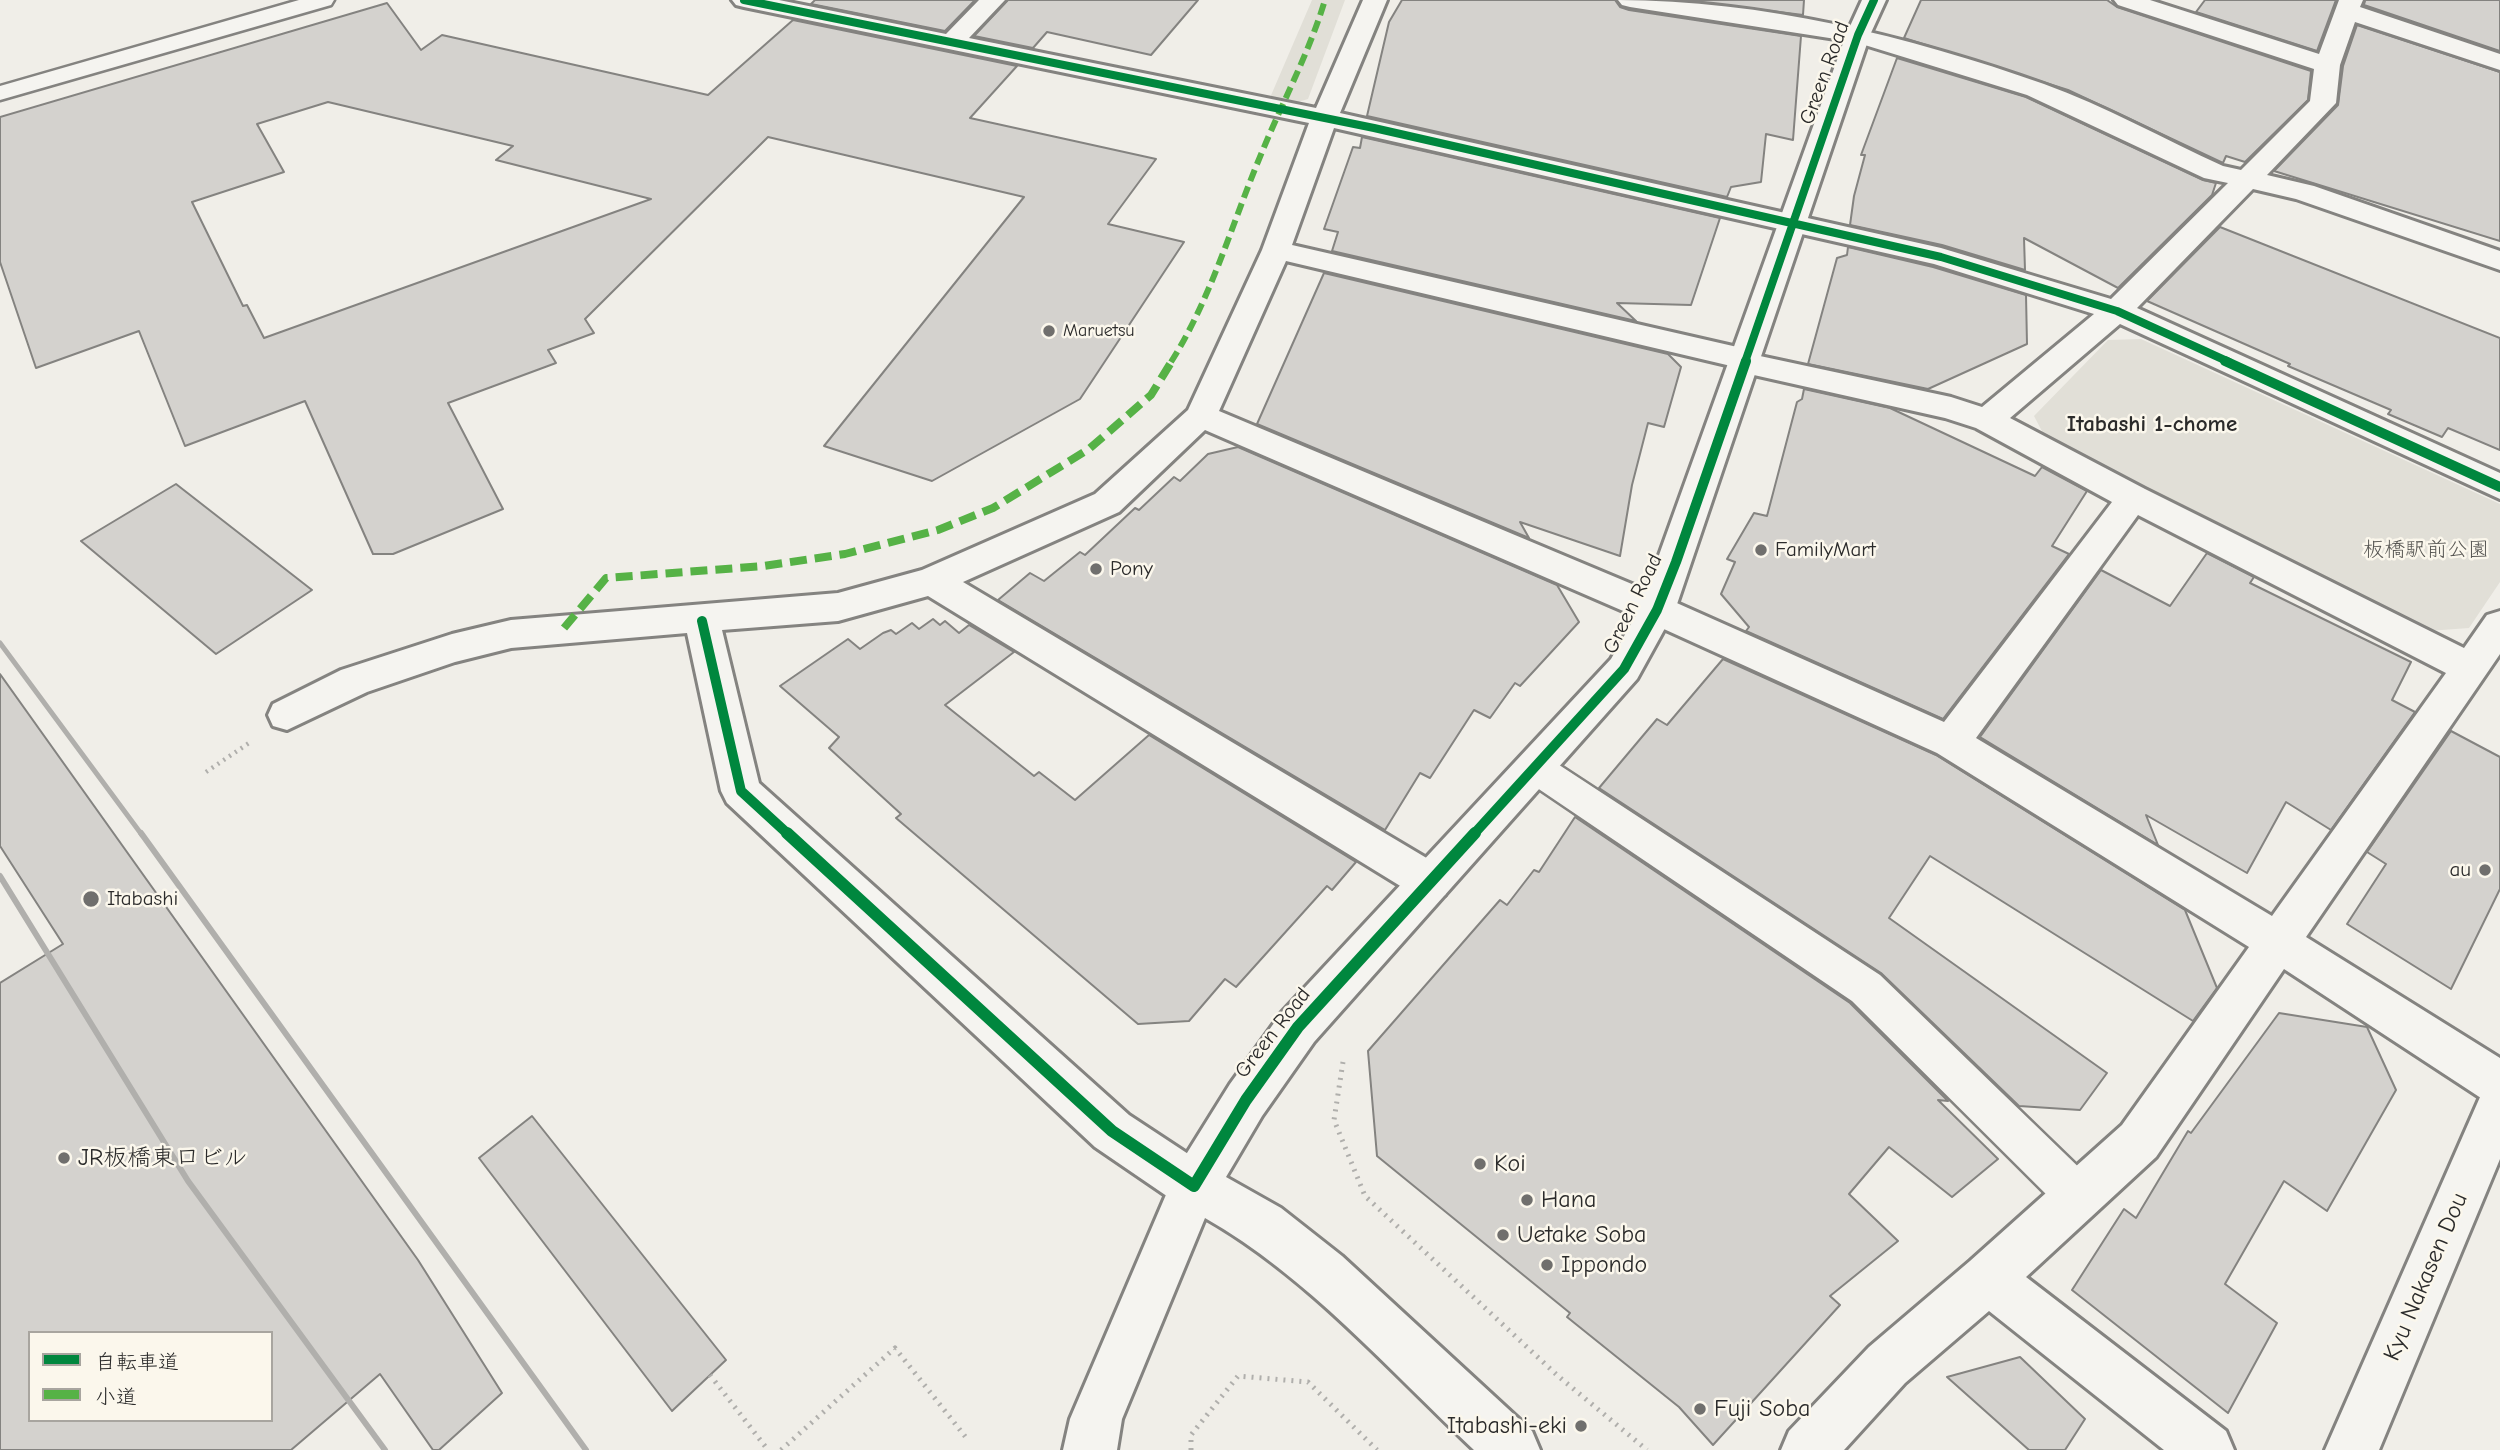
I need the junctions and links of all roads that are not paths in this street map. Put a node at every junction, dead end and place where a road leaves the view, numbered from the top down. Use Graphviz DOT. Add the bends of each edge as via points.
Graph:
graph roads {
  1 [pos="323,0"];
  2 [pos="744,0"];
  3 [pos="993,0"];
  4 [pos="1375,0"];
  5 [pos="1630,0"];
  6 [pos="1874,0"];
  7 [pos="2126,0"];
  8 [pos="2349,6"];
  9 [pos="1858,35"];
  10 [pos="951,42"];
  11 [pos="2500,62"];
  12 [pos="2327,65"];
  13 [pos="0,93"];
  14 [pos="1324,119"];
  15 [pos="2247,179"];
  16 [pos="1792,223"];
  17 [pos="1276,250"];
  18 [pos="2500,261"];
  19 [pos="2118,311"];
  20 [pos="1746,361"];
  21 [pos="1200,416"];
  22 [pos="1987,420"];
  23 [pos="2500,487"];
  24 [pos="2133,498"];
  25 [pos="932,581"];
  26 [pos="1657,610"];
  27 [pos="702,621"];
  28 [pos="2500,625"];
  29 [pos="2470,668"];
  30 [pos="288,715"];
  31 [pos="1951,741"];
  32 [pos="1534,767"];
  33 [pos="1430,882"];
  34 [pos="2278,942"];
  35 [pos="2500,1084"];
  36 [pos="2500,1104"];
  37 [pos="1194,1186"];
  38 [pos="2079,1197"];
  39 [pos="1988,1279"];
  40 [pos="1090,1450"];
  41 [pos="1513,1450"];
  42 [pos="1808,1450"];
  43 [pos="2207,1450"];
  44 [pos="2352,1450"];
  1 -- 13 [label="lane"];
  2 -- 10 [label="street"];
  3 -- 10 [label="street"];
  4 -- 14 [label="street"];
  5 -- 9 [label="street"];
  6 -- 9 [label="street, Green Road"];
  7 -- 12 [label="street"];
  8 -- 11 [label="street"];
  8 -- 12 [label="street"];
  9 -- 15 [label="street" via="2036,90 2214,172"];
  9 -- 16 [label="street, Green Road"];
  10 -- 14 [label="street"];
  12 -- 15 [label="street" via="2323,103"];
  14 -- 16 [label="street"];
  14 -- 17 [label="street"];
  15 -- 18 [label="street" via="2304,192"];
  15 -- 19 [label="street"];
  16 -- 19 [label="street" via="1941,257"];
  16 -- 20 [label="street, Green Road"];
  17 -- 20 [label="street"];
  17 -- 21 [label="street"];
  19 -- 22 [label="street"];
  19 -- 23 [label="street"];
  20 -- 22 [label="street"];
  20 -- 26 [label="street, Green Road"];
  21 -- 25 [label="street" via="1107,503"];
  21 -- 26 [label="street"];
  22 -- 24 [label="street"];
  24 -- 29 [label="street"];
  24 -- 31 [label="street"];
  25 -- 27 [label="street" via="838,607"];
  25 -- 33 [label="street"];
  26 -- 31 [label="street"];
  26 -- 32 [label="street, Green Road" via="1624,669"];
  27 -- 30 [label="street" via="511,634 452,648 354,681"];
  27 -- 37 [label="street" via="741,791 1112,1132"];
  28 -- 29 [label="street"];
  29 -- 34 [label="street"];
  31 -- 34 [label="street"];
  32 -- 33 [label="street, Green Road"];
  32 -- 38 [label="lane" via="1866,988"];
  33 -- 37 [label="street, Green Road" via="1298,1027 1246,1100"];
  34 -- 35 [label="street"];
  34 -- 38 [label="street" via="2139,1141"];
  36 -- 44 [label="street, Kyu Nakasen Dou"];
  37 -- 40 [label="street, Green Road" via="1096,1419"];
  37 -- 41 [label="street" via="1264,1225 1294,1249"];
  38 -- 39 [label="street"];
  39 -- 42 [label="street" via="1887,1365"];
  39 -- 43 [label="street"];
}
